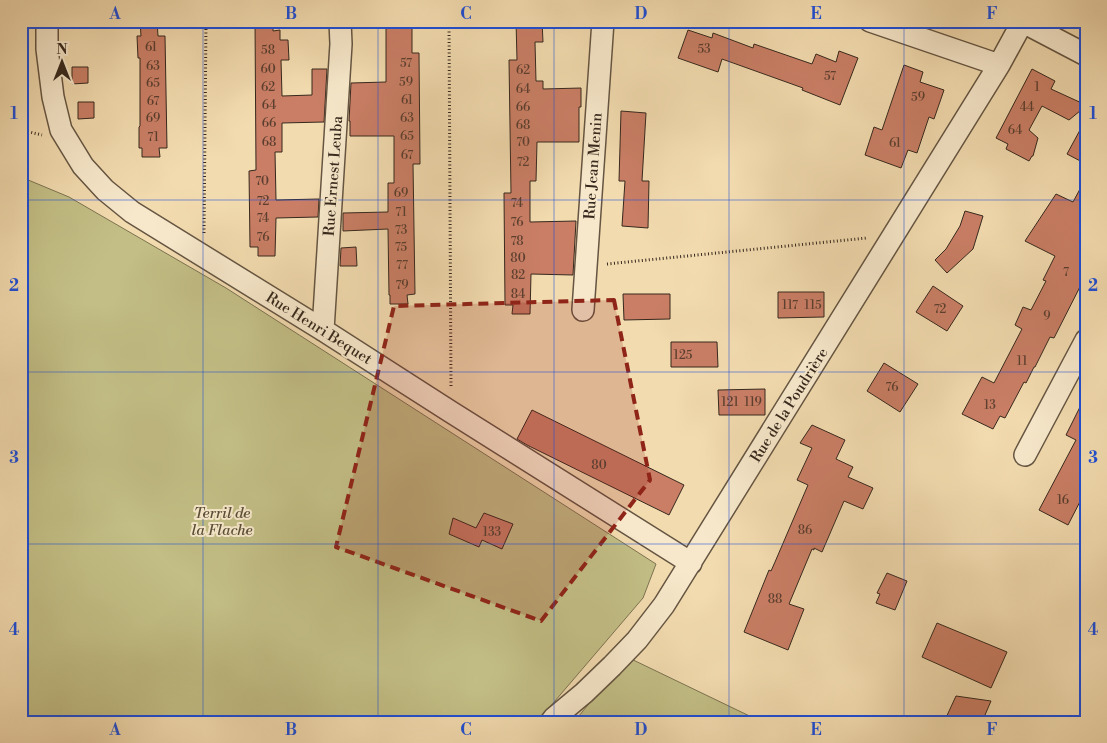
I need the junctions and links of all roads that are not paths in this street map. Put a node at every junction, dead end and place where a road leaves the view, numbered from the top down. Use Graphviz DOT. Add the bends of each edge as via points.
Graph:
graph roads {
  1 [pos="47,21"];
  2 [pos="340,21"];
  3 [pos="603,21"];
  4 [pos="870,21"];
  5 [pos="1023,22"];
  6 [pos="1086,55"];
  7 [pos="999,65"];
  8 [pos="583,310"];
  9 [pos="323,330"];
  10 [pos="1086,340"];
  11 [pos="1025,455"];
  12 [pos="691,563"];
  13 [pos="551,722"];
  1 -- 9 [label="street, Rue Henri Bequet" via="53,97 62,130 83,166 132,212"];
  2 -- 9 [label="street, Rue Ernest Leuba"];
  3 -- 8 [label="street, Rue Jean Menin"];
  4 -- 7 [label="street"];
  5 -- 6 [label="street"];
  5 -- 7 [label="street, Rue de la Poudrière"];
  7 -- 12 [label="street, Rue de la Poudrière"];
  9 -- 12 [label="street, Rue Henri Bequet"];
  10 -- 11 [label="street"];
  12 -- 13 [label="street, Rue de la Poudrière" via="638,640"];
}
